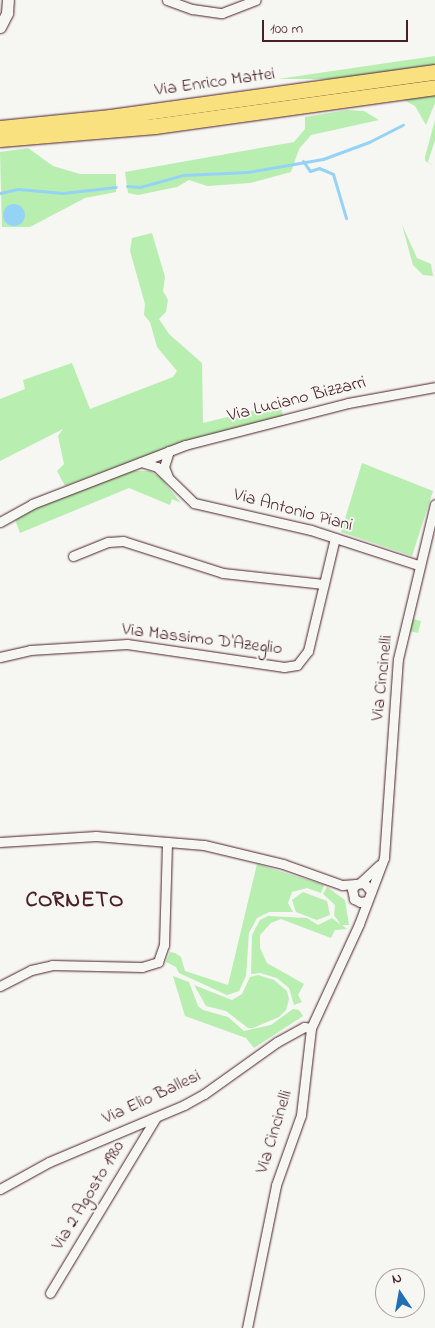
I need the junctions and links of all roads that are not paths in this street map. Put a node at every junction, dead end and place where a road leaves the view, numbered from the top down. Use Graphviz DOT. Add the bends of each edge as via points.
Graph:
graph roads {
  1 [pos="8,0"];
  2 [pos="166,0"];
  3 [pos="256,0"];
  4 [pos="178,2"];
  5 [pos="0,28"];
  6 [pos="435,72"];
  7 [pos="435,87"];
  8 [pos="0,128"];
  9 [pos="63,134"];
  10 [pos="0,139"];
  11 [pos="0,146"];
  12 [pos="435,387"];
  13 [pos="169,452"];
  14 [pos="141,462"];
  15 [pos="168,477"];
  16 [pos="435,504"];
  17 [pos="0,522"];
  18 [pos="335,538"];
  19 [pos="73,556"];
  20 [pos="418,565"];
  21 [pos="323,584"];
  22 [pos="0,657"];
  23 [pos="0,842"];
  24 [pos="167,842"];
  25 [pos="384,858"];
  26 [pos="358,883"];
  27 [pos="342,885"];
  28 [pos="371,891"];
  29 [pos="353,898"];
  30 [pos="367,900"];
  31 [pos="359,924"];
  32 [pos="0,986"];
  33 [pos="310,1028"];
  34 [pos="156,1116"];
  35 [pos="0,1189"];
  36 [pos="50,1293"];
  37 [pos="246,1328"];
  1 -- 5 [label="street" via="7,13"];
  2 -- 4 [label="street"];
  3 -- 4 [label="street" via="222,13"];
  6 -- 8 [label="main road, Via Enrico Mattei" via="92,119"];
  7 -- 9 [label="main road, Via Enrico Mattei" via="155,126"];
  9 -- 10 [label="main road, Via Enrico Mattei"];
  9 -- 11 [label="main road"];
  12 -- 13 [label="street, Via Luciano Bizzarri" via="412,389 287,418"];
  13 -- 14 [label="street"];
  13 -- 15 [label="street" via="164,467"];
  14 -- 15 [label="street, Via Antonio Piani" via="157,467"];
  14 -- 17 [label="street" via="32,504"];
  15 -- 18 [label="street, Via Antonio Piani" via="194,503"];
  16 -- 20 [label="street, Via Cincinelli"];
  18 -- 20 [label="street, Via Antonio Piani"];
  18 -- 21 [label="street, Via Massimo D'Azeglio"];
  19 -- 21 [label="street" via="108,542 123,541 222,573"];
  20 -- 25 [label="street, Via Cincinelli" via="398,659"];
  21 -- 22 [label="street, Via Massimo D'Azeglio" via="308,651 291,666 127,644 30,650"];
  23 -- 24 [label="street" via="96,836"];
  24 -- 27 [label="street" via="239,853"];
  24 -- 32 [label="street" via="164,945 158,962 142,967 52,965 25,973"];
  25 -- 26 [label="street"];
  25 -- 28 [label="street, Via Cincinelli"];
  26 -- 27 [label="street"];
  26 -- 28 [label="street" via="367,885"];
  26 -- 29 [label="street" via="352,889"];
  27 -- 29 [label="street"];
  28 -- 30 [label="street"];
  29 -- 30 [label="street" via="360,902"];
  29 -- 31 [label="street"];
  30 -- 31 [label="street, Via Cincinelli"];
  31 -- 33 [label="street, Via Cincinelli"];
  33 -- 34 [label="street, Via Elio Ballesi" via="304,1027 277,1042 204,1094"];
  33 -- 37 [label="street, Via Cincinelli" via="301,1115 276,1185"];
  34 -- 35 [label="street, Via Elio Ballesi" via="49,1162"];
  34 -- 36 [label="street, Via 2 Agosto 1980"];
}
